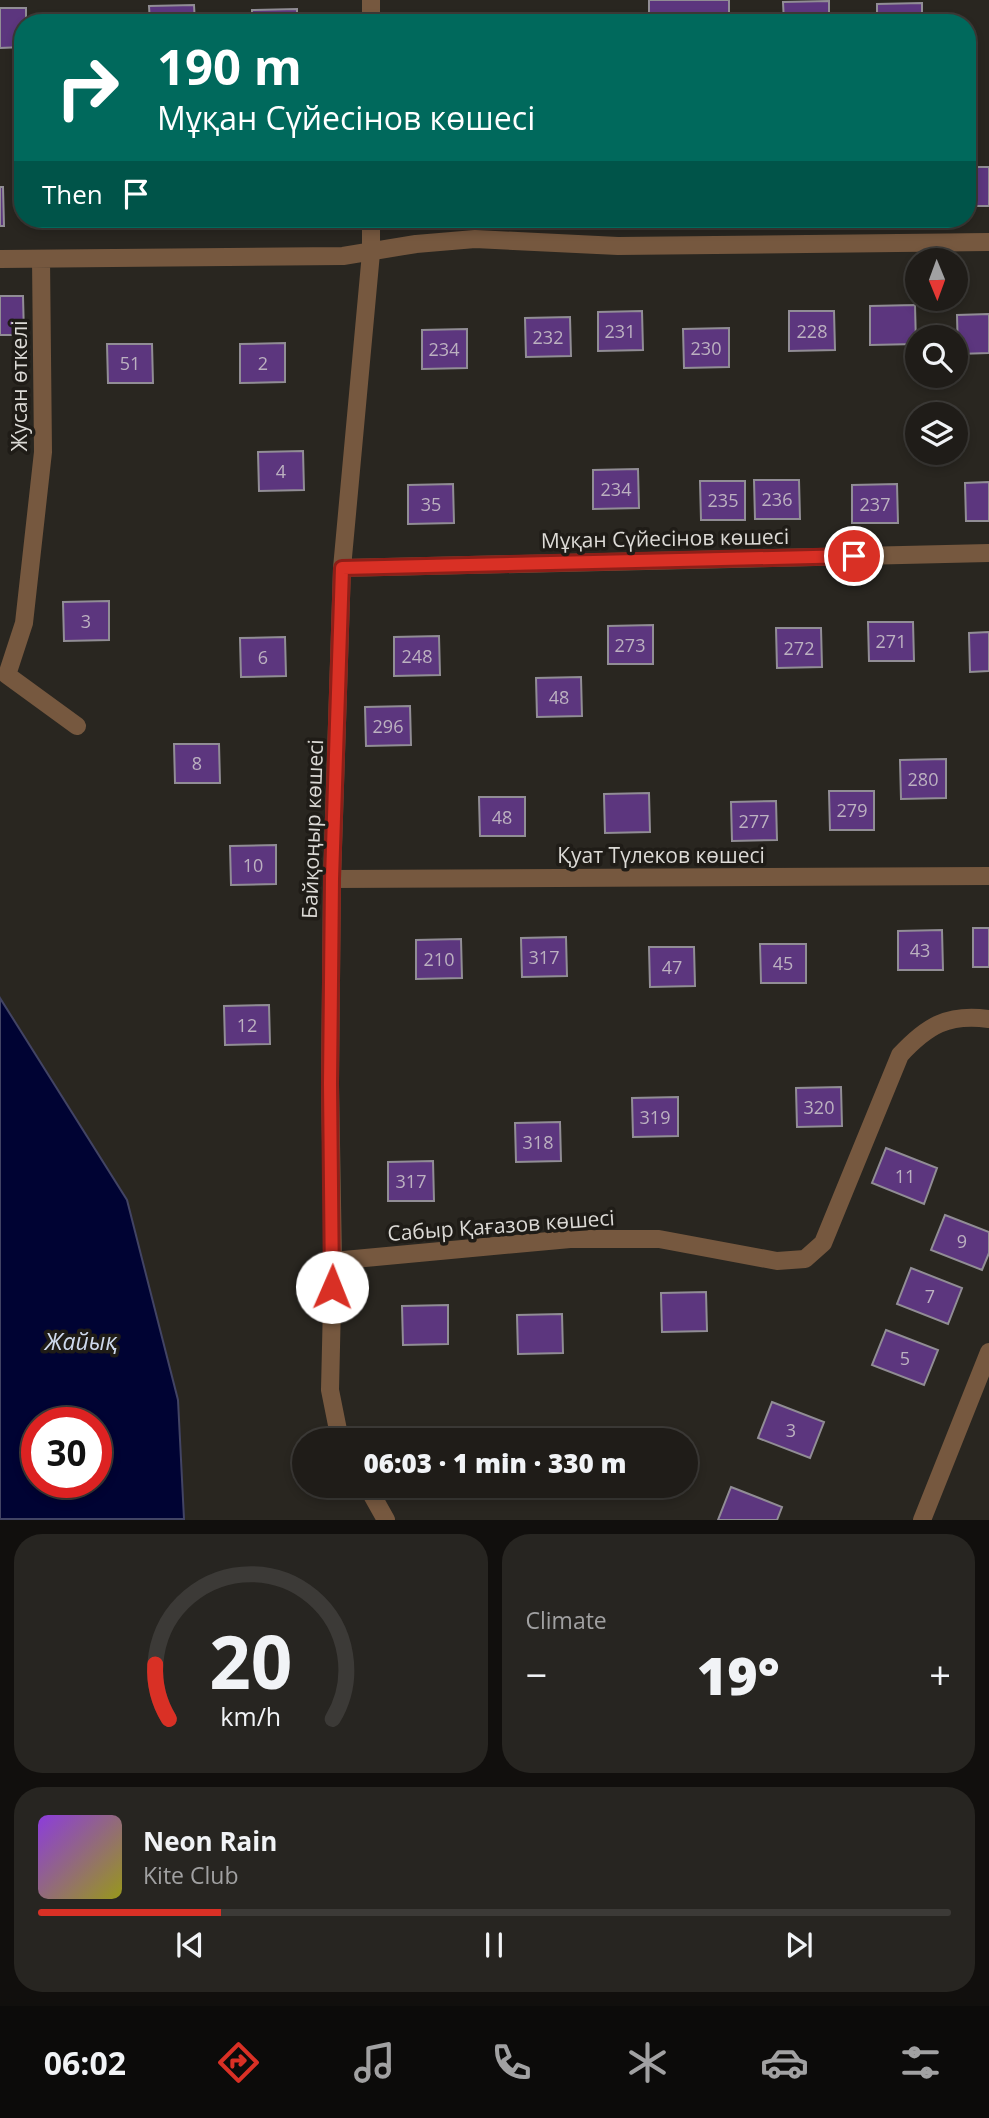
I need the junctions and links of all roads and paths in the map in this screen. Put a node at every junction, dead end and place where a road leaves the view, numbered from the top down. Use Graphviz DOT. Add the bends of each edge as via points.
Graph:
graph roads {
  1 [pos="371,228"];
  2 [pos="989,242"];
  3 [pos="371,253"];
  4 [pos="0,259"];
  5 [pos="41,259"];
  6 [pos="989,553"];
  7 [pos="342,568"];
  8 [pos="77,726"];
  9 [pos="989,876"];
  10 [pos="332,879"];
  11 [pos="989,1019"];
  12 [pos="332,1261"];
  13 [pos="989,1352"];
  14 [pos="338,1428"];
  15 [pos="374,1498"];
  16 [pos="386,1520"];
  17 [pos="922,1520"];
  1 -- 3 [label="street, Байқоңыр көшесi"];
  2 -- 3 [label="street" via="618,246 475,239"];
  3 -- 5 [label="street"];
  3 -- 7 [label="street, Байқоңыр көшесi"];
  4 -- 5 [label="street"];
  5 -- 8 [label="street, Жусан өткелі" via="43,452 24,623 7,675"];
  6 -- 7 [label="street, Мұқан Сүйесінов көшесі"];
  7 -- 10 [label="street, Байқоңыр көшесi"];
  9 -- 10 [label="street, Қуат Түлеков көшесі"];
  10 -- 12 [label="street, Байқоңыр көшесi"];
  11 -- 12 [label="street, Сабыр Қағазов көшесі" via="945,1021 921,1032 900,1055 823,1243 805,1259 777,1261 659,1239 570,1239"];
  12 -- 14 [label="street, Байқоңыр көшесi" via="330,1390"];
  13 -- 17 [label="street"];
  15 -- 16 [label="street"];
}
